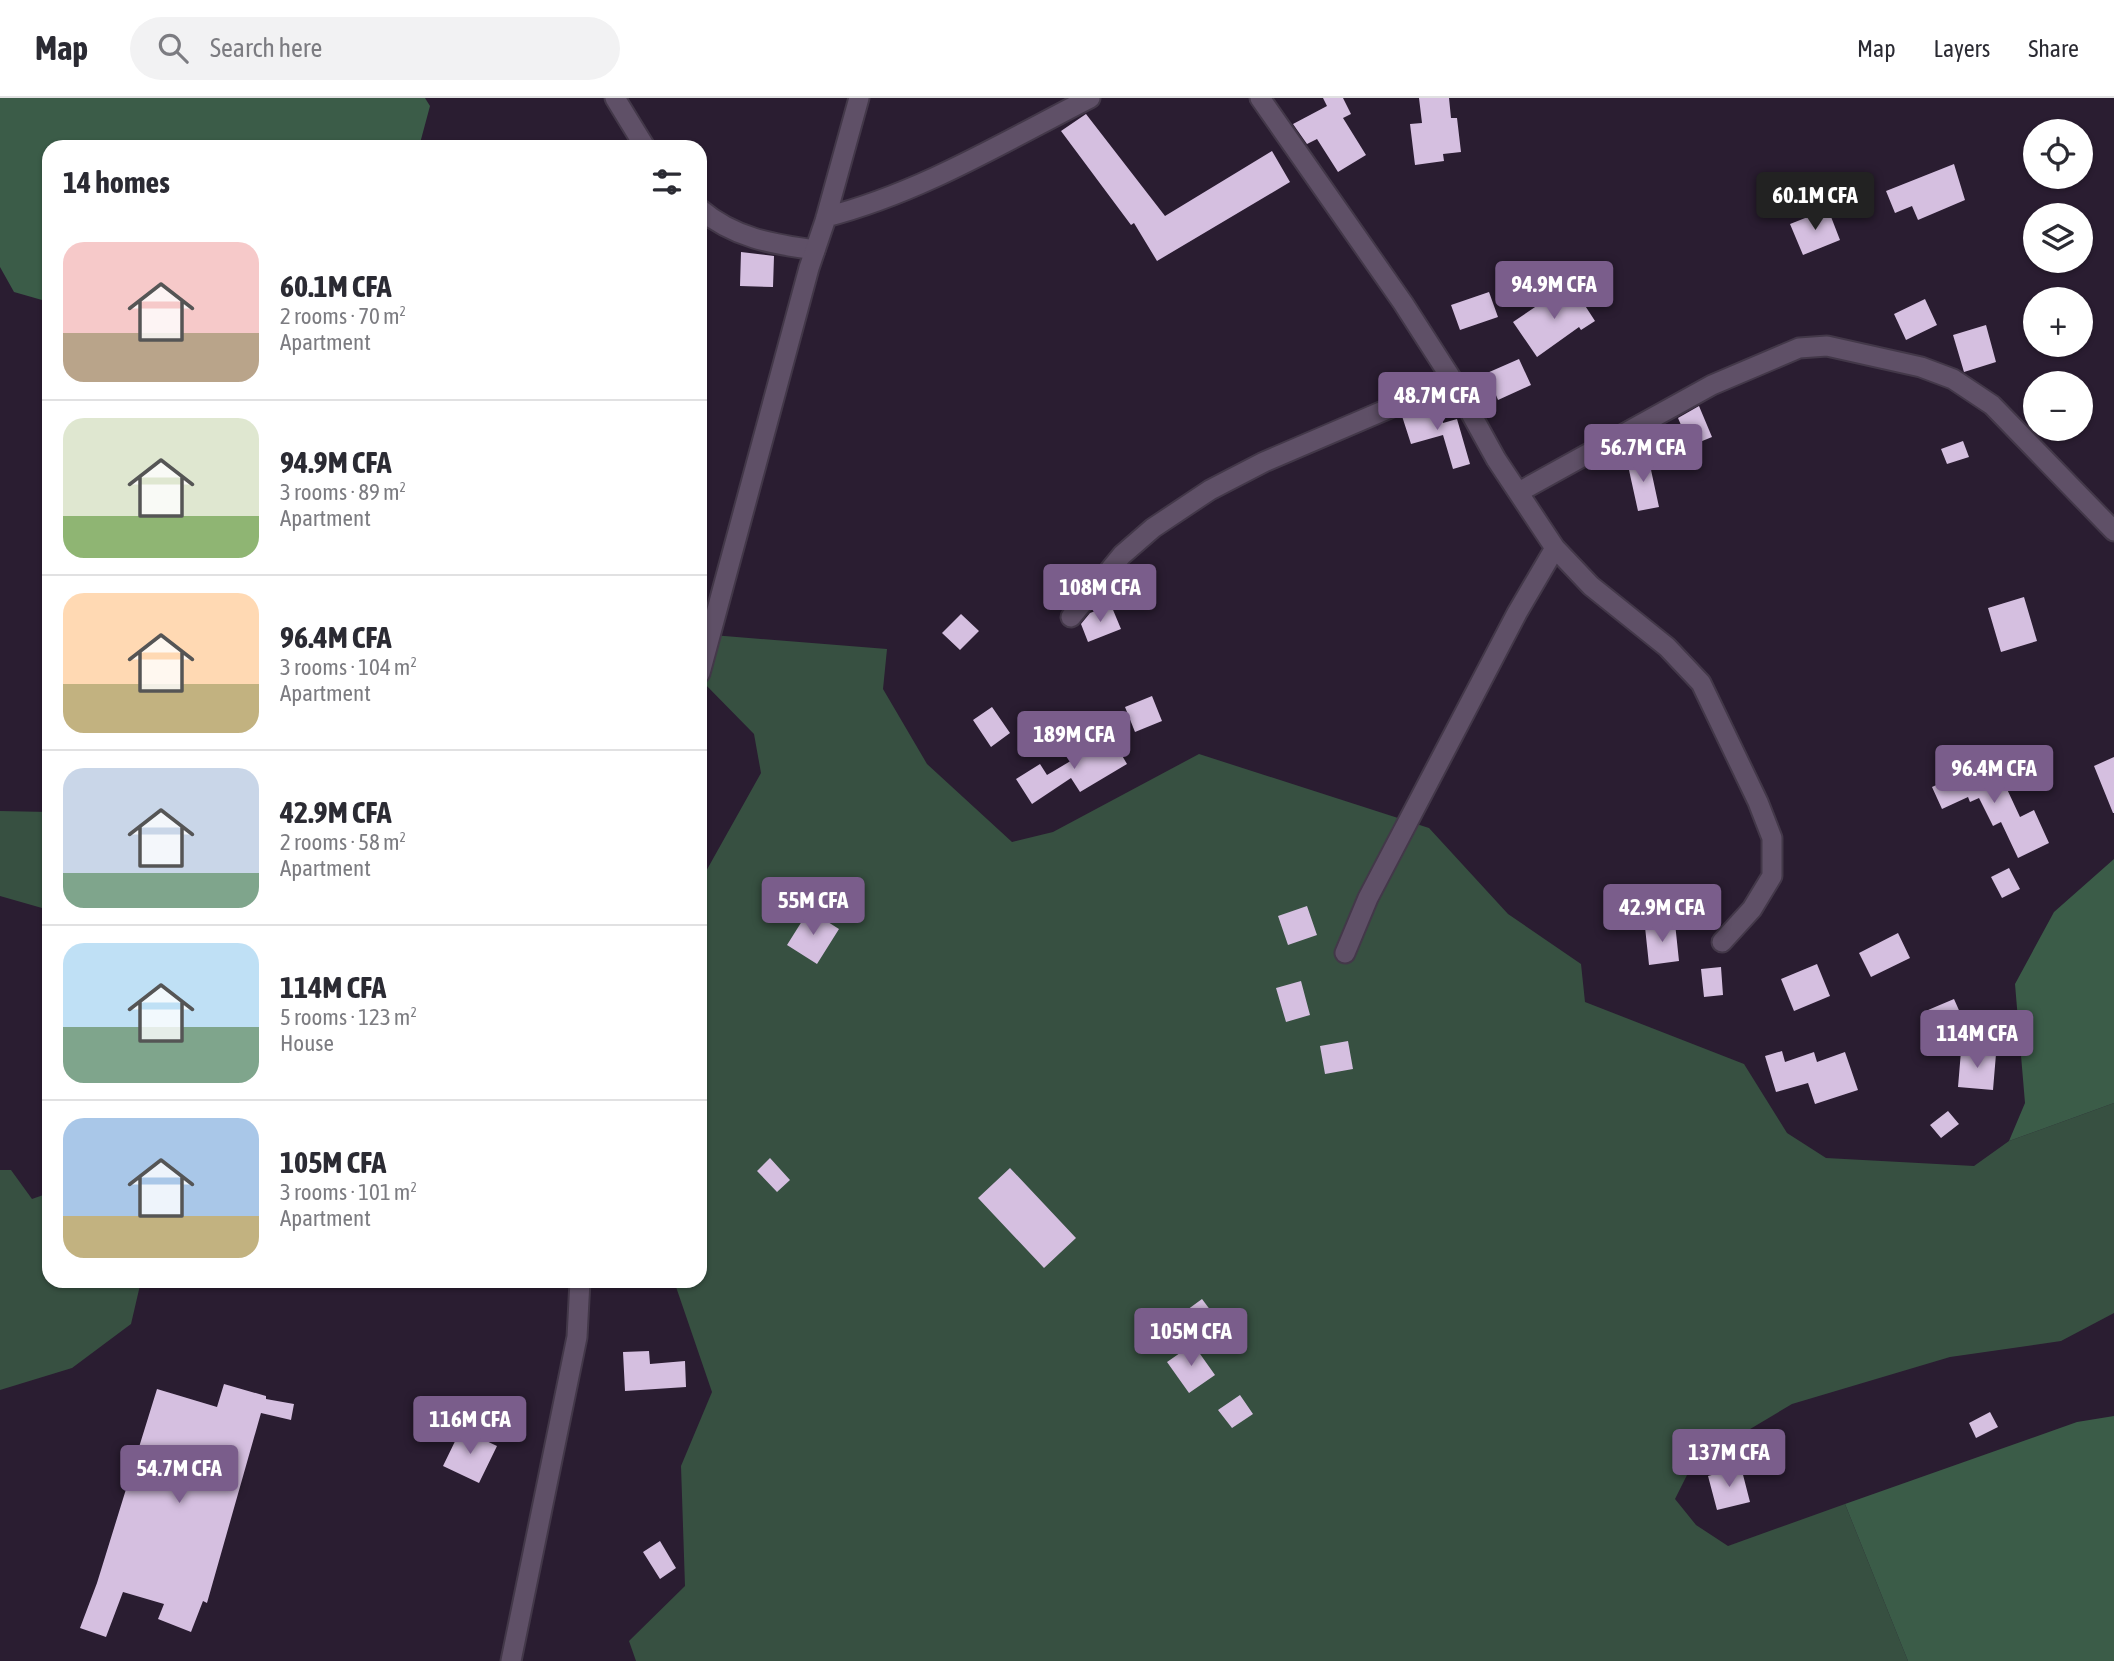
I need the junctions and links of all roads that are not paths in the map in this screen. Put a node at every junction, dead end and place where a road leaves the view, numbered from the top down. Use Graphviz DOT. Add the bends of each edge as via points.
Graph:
graph roads {
  1 [pos="615,98"];
  2 [pos="859,98"];
  3 [pos="1090,98"];
  4 [pos="1260,98"];
  5 [pos="641,140"];
  6 [pos="707,214"];
  7 [pos="827,217"];
  8 [pos="815,250"];
  9 [pos="1453,381"];
  10 [pos="1519,492"];
  11 [pos="2114,531"];
  12 [pos="1555,548"];
  13 [pos="1071,617"];
  14 [pos="707,647"];
  15 [pos="1722,942"];
  16 [pos="1345,953"];
  17 [pos="580,1288"];
  18 [pos="511,1661"];
  1 -- 5 [label="street"];
  2 -- 7 [label="street"];
  3 -- 7 [label="street" via="906,192"];
  4 -- 9 [label="street"];
  6 -- 8 [label="street" via="751,239"];
  7 -- 8 [label="street"];
  8 -- 14 [label="street"];
  9 -- 10 [label="street"];
  9 -- 13 [label="street" via="1264,462 1210,491 1153,528 1122,555"];
  10 -- 11 [label="street" via="1712,385 1799,348 1827,346 1921,367 1963,386 1992,405"];
  10 -- 12 [label="street"];
  12 -- 15 [label="street" via="1701,683 1758,802 1772,838 1772,876 1752,909"];
  12 -- 16 [label="street" via="1368,898"];
  17 -- 18 [label="street" via="577,1337"];
}
